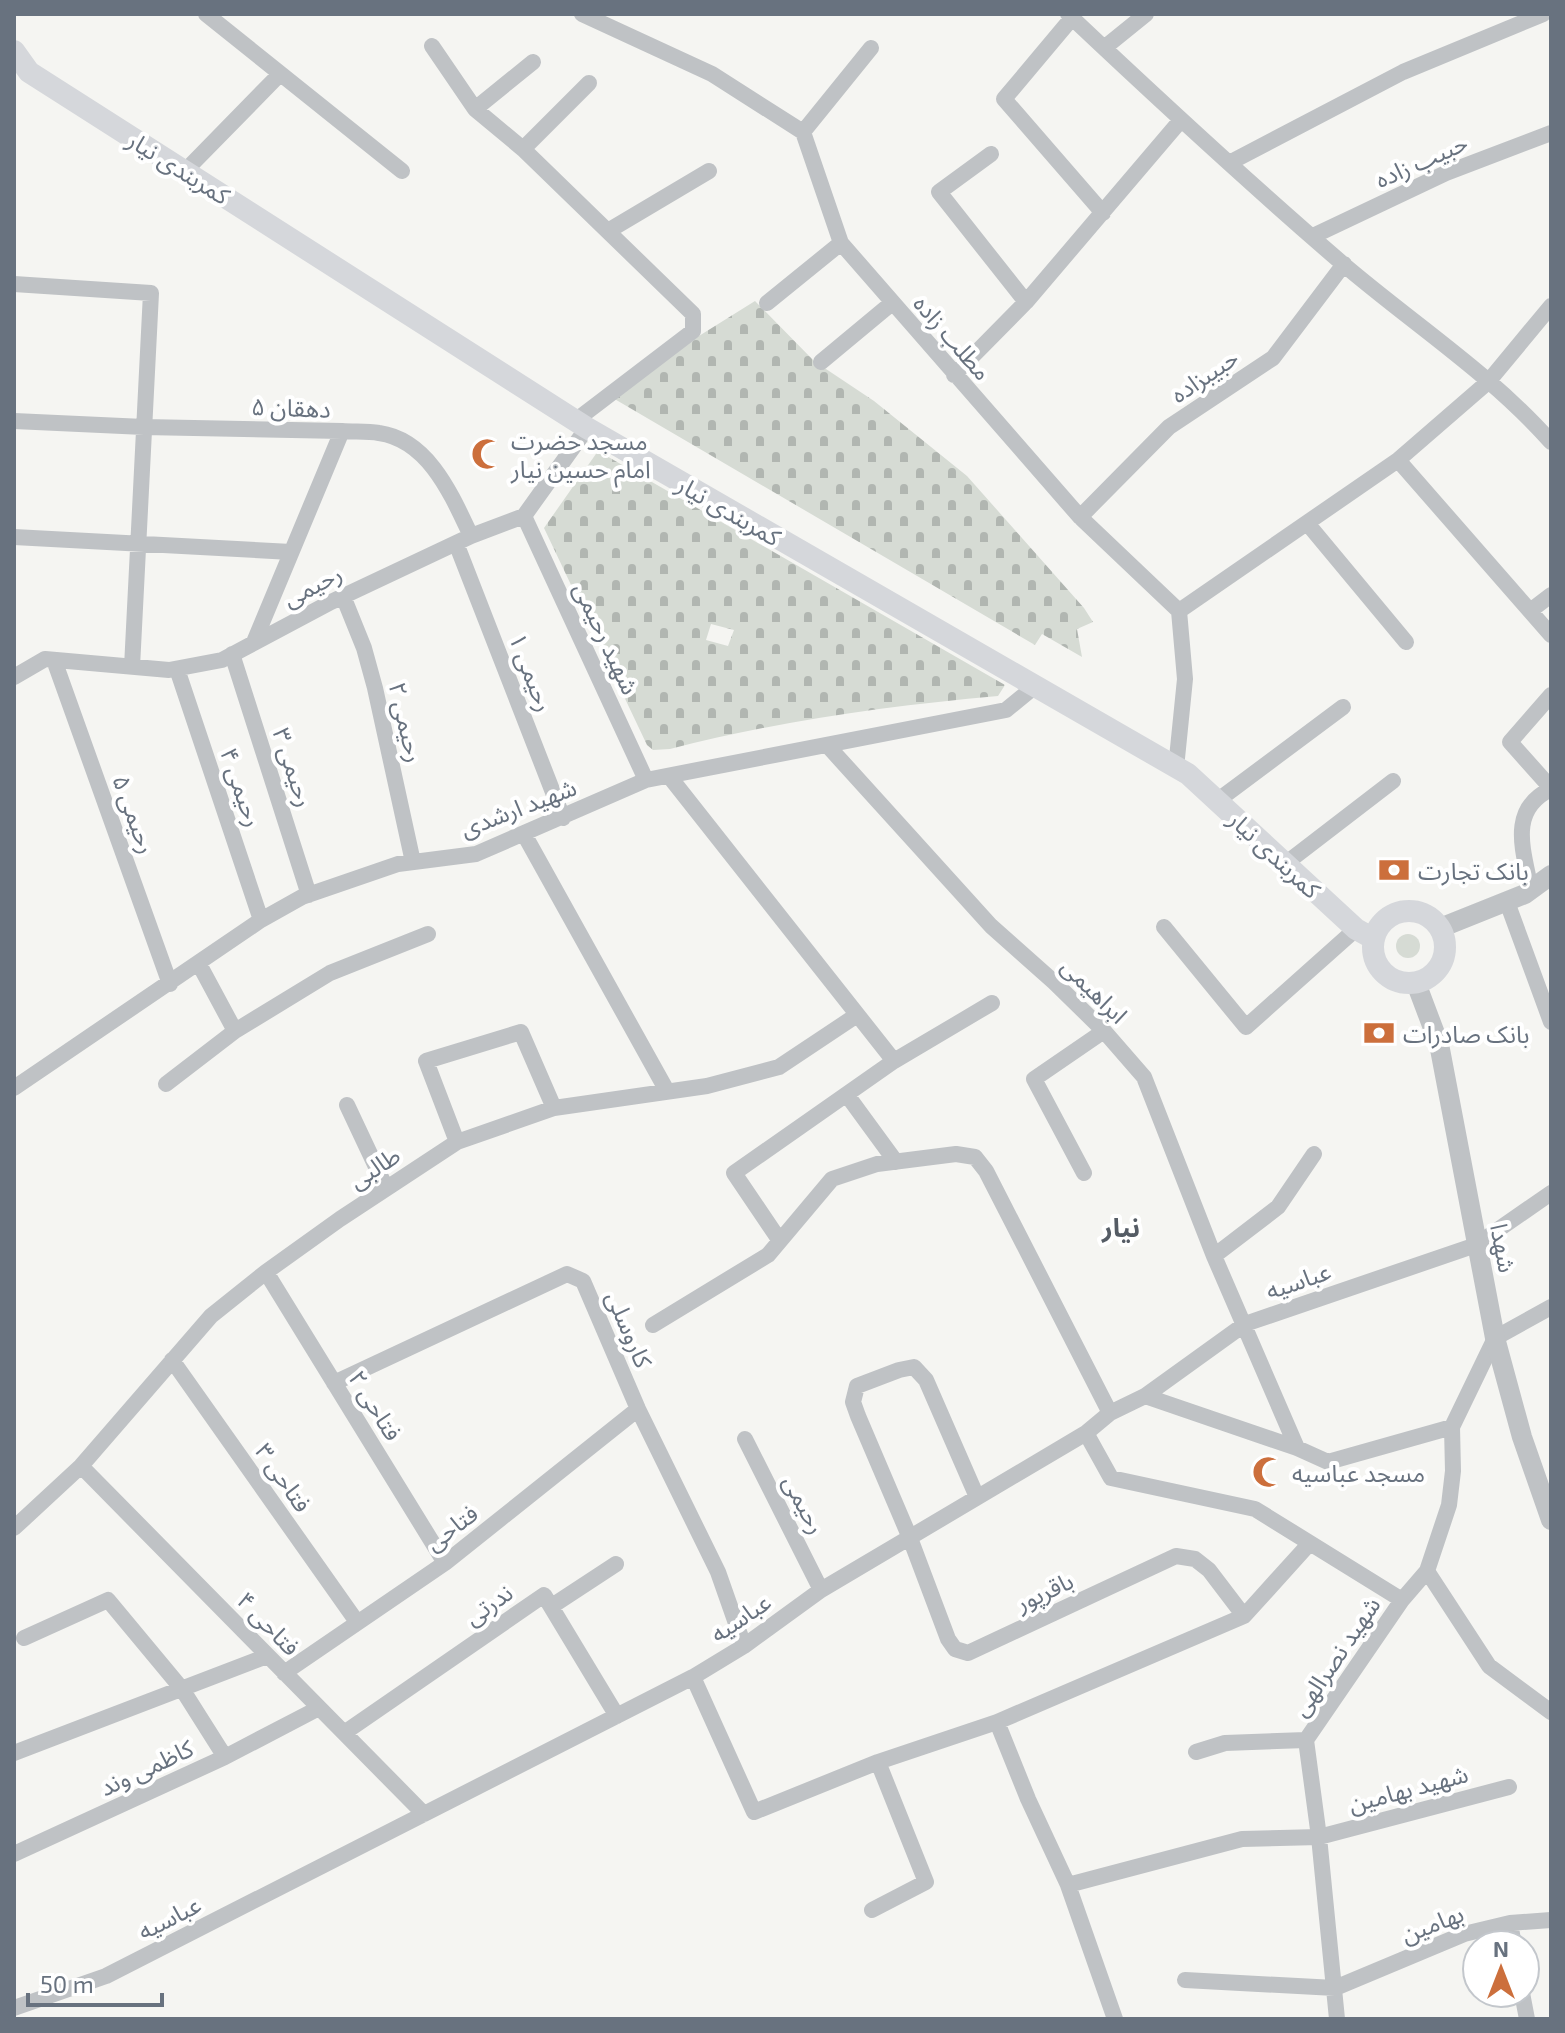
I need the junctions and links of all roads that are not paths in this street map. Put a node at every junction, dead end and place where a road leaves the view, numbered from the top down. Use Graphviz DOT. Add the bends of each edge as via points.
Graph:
graph roads {
  1 [pos="206,14"];
  2 [pos="582,14"];
  3 [pos="1146,14"];
  4 [pos="1543,14"];
  5 [pos="1070,16"];
  6 [pos="432,46"];
  7 [pos="871,48"];
  8 [pos="1104,48"];
  9 [pos="14,51"];
  10 [pos="533,62"];
  11 [pos="22,73"];
  12 [pos="280,74"];
  13 [pos="589,83"];
  14 [pos="475,109"];
  15 [pos="1181,120"];
  16 [pos="803,132"];
  17 [pos="1551,133"];
  18 [pos="523,149"];
  19 [pos="991,154"];
  20 [pos="1229,163"];
  21 [pos="185,171"];
  22 [pos="402,171"];
  23 [pos="709,171"];
  24 [pos="1103,213"];
  25 [pos="608,231"];
  26 [pos="1313,236"];
  27 [pos="841,243"];
  28 [pos="1344,264"];
  29 [pos="14,284"];
  30 [pos="1026,302"];
  31 [pos="767,303"];
  32 [pos="892,303"];
  33 [pos="1551,306"];
  34 [pos="821,362"];
  35 [pos="954,375"];
  36 [pos="1488,382"];
  37 [pos="14,421"];
  38 [pos="1544,423"];
  39 [pos="581,425"];
  40 [pos="144,427"];
  41 [pos="342,431"];
  42 [pos="1551,442"];
  43 [pos="1398,460"];
  44 [pos="524,516"];
  45 [pos="1080,517"];
  46 [pos="1307,523"];
  47 [pos="14,537"];
  48 [pos="464,539"];
  49 [pos="138,543"];
  50 [pos="291,552"];
  51 [pos="1551,595"];
  52 [pos="343,596"];
  53 [pos="1179,611"];
  54 [pos="1530,611"];
  55 [pos="1551,635"];
  56 [pos="254,642"];
  57 [pos="1406,642"];
  58 [pos="232,654"];
  59 [pos="54,660"];
  60 [pos="132,667"];
  61 [pos="177,669"];
  62 [pos="14,677"];
  63 [pos="1034,687"];
  64 [pos="1551,695"];
  65 [pos="1343,707"];
  66 [pos="827,745"];
  67 [pos="1176,768"];
  68 [pos="669,776"];
  69 [pos="646,780"];
  70 [pos="1393,781"];
  71 [pos="1551,789"];
  72 [pos="1217,801"];
  73 [pos="563,818"];
  74 [pos="524,834"];
  75 [pos="413,862"];
  76 [pos="1285,864"];
  77 [pos="1551,875"];
  78 [pos="1531,890"];
  79 [pos="309,895"];
  80 [pos="1507,902"];
  81 [pos="261,920"];
  82 [pos="1164,927"];
  83 [pos="1440,928"];
  84 [pos="428,934"];
  85 [pos="1365,934"];
  86 [pos="199,964"];
  87 [pos="1416,983"];
  88 [pos="170,984"];
  89 [pos="992,1003"];
  90 [pos="857,1015"];
  91 [pos="1551,1022"];
  92 [pos="235,1031"];
  93 [pos="1104,1031"];
  94 [pos="894,1061"];
  95 [pos="166,1084"];
  96 [pos="14,1088"];
  97 [pos="667,1091"];
  98 [pos="847,1095"];
  99 [pos="347,1105"];
  100 [pos="554,1108"];
  101 [pos="457,1142"];
  102 [pos="1314,1154"];
  103 [pos="896,1162"];
  104 [pos="1084,1173"];
  105 [pos="386,1188"];
  106 [pos="1551,1193"];
  107 [pos="780,1241"];
  108 [pos="1476,1245"];
  109 [pos="1214,1256"];
  110 [pos="266,1272"];
  111 [pos="1551,1307"];
  112 [pos="1245,1324"];
  113 [pos="653,1325"];
  114 [pos="1495,1338"];
  115 [pos="172,1360"];
  116 [pos="334,1383"];
  117 [pos="1145,1396"];
  118 [pos="638,1409"];
  119 [pos="1110,1413"];
  120 [pos="1452,1427"];
  121 [pos="1086,1433"];
  122 [pos="745,1439"];
  123 [pos="1297,1448"];
  124 [pos="81,1466"];
  125 [pos="1546,1483"];
  126 [pos="977,1497"];
  127 [pos="1551,1520"];
  128 [pos="14,1528"];
  129 [pos="910,1538"];
  130 [pos="1310,1543"];
  131 [pos="445,1563"];
  132 [pos="616,1564"];
  133 [pos="1427,1571"];
  134 [pos="821,1590"];
  135 [pos="1402,1600"];
  136 [pos="552,1606"];
  137 [pos="1244,1616"];
  138 [pos="357,1622"];
  139 [pos="24,1638"];
  140 [pos="744,1646"];
  141 [pos="267,1656"];
  142 [pos="284,1673"];
  143 [pos="693,1677"];
  144 [pos="182,1689"];
  145 [pos="319,1708"];
  146 [pos="1551,1712"];
  147 [pos="617,1716"];
  148 [pos="997,1722"];
  149 [pos="344,1733"];
  150 [pos="1306,1740"];
  151 [pos="1196,1752"];
  152 [pos="14,1753"];
  153 [pos="225,1757"];
  154 [pos="878,1762"];
  155 [pos="1509,1787"];
  156 [pos="424,1814"];
  157 [pos="1319,1837"];
  158 [pos="14,1854"];
  159 [pos="1068,1885"];
  160 [pos="872,1910"];
  161 [pos="1551,1920"];
  162 [pos="1510,1923"];
  163 [pos="1511,1929"];
  164 [pos="1185,1980"];
  165 [pos="1335,1988"];
  166 [pos="14,2008"];
  167 [pos="1115,2019"];
  168 [pos="1337,2019"];
  1 -- 12 [label="street"];
  2 -- 16 [label="street" via="712,74"];
  3 -- 8 [label="street"];
  4 -- 20 [label="street" via="1403,72"];
  5 -- 8 [label="street"];
  5 -- 24 [label="street" via="1004,99"];
  6 -- 14 [label="street"];
  7 -- 16 [label="street"];
  8 -- 15 [label="street"];
  9 -- 11 [label="main road"];
  10 -- 14 [label="street"];
  11 -- 21 [label="main road, کمربندی نیار"];
  12 -- 21 [label="street"];
  12 -- 22 [label="street"];
  13 -- 18 [label="street"];
  14 -- 18 [label="street"];
  15 -- 20 [label="street"];
  15 -- 24 [label="street"];
  16 -- 27 [label="street, مطلب زاده"];
  17 -- 26 [label="street, حبیب زاده" via="1446,173"];
  18 -- 25 [label="street"];
  19 -- 30 [label="street" via="939,192"];
  20 -- 26 [label="street"];
  21 -- 39 [label="main road, کمربندی نیار"];
  23 -- 25 [label="street"];
  24 -- 30 [label="street"];
  25 -- 39 [label="street" via="693,314 693,331"];
  26 -- 28 [label="street"];
  27 -- 31 [label="street"];
  27 -- 32 [label="street, مطلب زاده"];
  28 -- 36 [label="street"];
  28 -- 45 [label="street, حبیبزاده" via="1273,358 1169,427"];
  29 -- 40 [label="street" via="151,293"];
  30 -- 35 [label="street"];
  32 -- 34 [label="street"];
  32 -- 35 [label="street, مطلب زاده"];
  33 -- 36 [label="street"];
  35 -- 45 [label="street, مطلب زاده"];
  36 -- 38 [label="street"];
  36 -- 43 [label="street"];
  37 -- 40 [label="street, دهقان ۵"];
  38 -- 42 [label="street"];
  39 -- 44 [label="street"];
  39 -- 63 [label="main road, کمربندی نیار"];
  40 -- 41 [label="street, دهقان ۵"];
  40 -- 49 [label="street"];
  41 -- 48 [label="street, رحیمی ۱" via="382,433 406,442 448,489"];
  41 -- 50 [label="street, دهقان ۵"];
  43 -- 46 [label="street"];
  43 -- 54 [label="street"];
  44 -- 48 [label="street, رحیمی"];
  44 -- 69 [label="street, شهید رحیمی"];
  45 -- 53 [label="street, مطلب زاده"];
  46 -- 53 [label="street"];
  46 -- 57 [label="street"];
  47 -- 49 [label="street"];
  48 -- 52 [label="street, رحیمی"];
  48 -- 73 [label="street, رحیمی ۱"];
  49 -- 50 [label="street"];
  49 -- 60 [label="street"];
  50 -- 56 [label="street, دهقان ۵"];
  51 -- 54 [label="street"];
  52 -- 56 [label="street, رحیمی"];
  52 -- 75 [label="street, رحیمی ۲" via="375,688"];
  53 -- 67 [label="street" via="1185,679"];
  54 -- 55 [label="street"];
  56 -- 58 [label="street, رحیمی"];
  58 -- 61 [label="street, رحیمی"];
  58 -- 79 [label="street, رحیمی ۳"];
  59 -- 60 [label="street, رحیمی"];
  59 -- 62 [label="street, رحیمی" via="45,659"];
  59 -- 88 [label="street, رحیمی ۵"];
  60 -- 61 [label="street, رحیمی"];
  61 -- 81 [label="street, رحیمی ۴"];
  63 -- 66 [label="street, شهید ارشدی" via="1006,710"];
  63 -- 67 [label="main road, کمربندی نیار"];
  64 -- 71 [label="street" via="1510,742"];
  65 -- 72 [label="street"];
  66 -- 68 [label="street, شهید ارشدی"];
  66 -- 93 [label="street, ابراهیمی" via="991,926"];
  67 -- 72 [label="main road, کمربندی نیار"];
  68 -- 69 [label="street, شهید ارشدی"];
  68 -- 90 [label="street"];
  69 -- 73 [label="street, شهید ارشدی"];
  70 -- 76 [label="street"];
  71 -- 78 [label="street" via="1529,804 1521,827"];
  72 -- 76 [label="main road, کمربندی نیار"];
  73 -- 74 [label="street, شهید ارشدی"];
  74 -- 75 [label="street, شهید ارشدی" via="476,854"];
  74 -- 97 [label="street"];
  75 -- 79 [label="street, شهید ارشدی"];
  76 -- 85 [label="main road, کمربندی نیار"];
  77 -- 78 [label="street"];
  78 -- 80 [label="street"];
  79 -- 81 [label="street, شهید ارشدی"];
  80 -- 83 [label="street"];
  80 -- 91 [label="street"];
  81 -- 86 [label="street, شهید ارشدی"];
  82 -- 85 [label="street" via="1246,1027"];
  83 -- 85 [label="main road" via="1421,913 1398,913"];
  83 -- 87 [label="main road" via="1445,939 1442,962 1436,972"];
  84 -- 92 [label="street" via="330,973"];
  85 -- 87 [label="main road" via="1383,972 1398,982"];
  86 -- 88 [label="street, شهید ارشدی"];
  86 -- 92 [label="street"];
  87 -- 108 [label="street, شهدا" via="1439,1044"];
  88 -- 96 [label="street, شهید ارشدی"];
  89 -- 94 [label="street"];
  90 -- 94 [label="street"];
  90 -- 97 [label="street, طالبی" via="779,1067"];
  92 -- 95 [label="street"];
  93 -- 104 [label="street" via="1034,1079"];
  93 -- 109 [label="street, ابراهیمی" via="1144,1077"];
  94 -- 98 [label="street"];
  97 -- 100 [label="street, طالبی"];
  98 -- 103 [label="street"];
  98 -- 107 [label="street" via="734,1173"];
  99 -- 105 [label="street"];
  100 -- 101 [label="street, طالبی"];
  100 -- 101 [label="street" via="521,1032 426,1061"];
  101 -- 105 [label="street, طالبی"];
  102 -- 109 [label="street" via="1278,1207"];
  103 -- 107 [label="street" via="832,1179"];
  103 -- 119 [label="street" via="956,1154 975,1157"];
  105 -- 110 [label="street, طالبی"];
  106 -- 108 [label="street, عباسیه"];
  107 -- 113 [label="street" via="768,1255"];
  108 -- 112 [label="street, عباسیه"];
  108 -- 114 [label="street, شهدا"];
  109 -- 112 [label="street, ابراهیمی"];
  110 -- 115 [label="street, طالبی" via="211,1316"];
  110 -- 116 [label="street, فتاحی ۲"];
  111 -- 114 [label="street"];
  112 -- 117 [label="street, عباسیه"];
  112 -- 123 [label="street, ابراهیمی"];
  114 -- 120 [label="street"];
  114 -- 125 [label="street, شهدا" via="1522,1437"];
  115 -- 124 [label="street, طالبی"];
  115 -- 138 [label="street, فتاحی ۳"];
  116 -- 118 [label="street, کاروسلی" via="567,1274 583,1281"];
  116 -- 131 [label="street, فتاحی ۲"];
  117 -- 119 [label="street, عباسیه"];
  117 -- 123 [label="street"];
  118 -- 131 [label="street, فتاحی"];
  118 -- 140 [label="street, کاروسلی" via="718,1572"];
  119 -- 121 [label="street, عباسیه"];
  120 -- 123 [label="street" via="1328,1462"];
  120 -- 133 [label="street, شهید نصرالهی" via="1449,1505"];
  121 -- 126 [label="street, عباسیه"];
  121 -- 130 [label="street" via="1111,1478 1255,1509"];
  122 -- 134 [label="street, رحیمی"];
  124 -- 128 [label="street, طالبی"];
  124 -- 141 [label="street, فتاحی ۴"];
  125 -- 127 [label="street, شهدا"];
  126 -- 129 [label="street, عباسیه"];
  126 -- 129 [label="street" via="926,1380 914,1367 857,1386 853,1402"];
  129 -- 134 [label="street, عباسیه"];
  129 -- 137 [label="street, باقرپور" via="948,1639 955,1649 968,1653 1176,1556 1195,1559 1209,1570"];
  130 -- 135 [label="street"];
  130 -- 137 [label="street"];
  131 -- 138 [label="street, فتاحی"];
  132 -- 136 [label="street"];
  133 -- 135 [label="street, شهید نصرالهی"];
  133 -- 146 [label="street" via="1489,1666"];
  134 -- 140 [label="street, عباسیه"];
  135 -- 150 [label="street, شهید نصرالهی"];
  136 -- 147 [label="street, ندرتی"];
  136 -- 149 [label="street, ندرتی" via="542,1595"];
  137 -- 148 [label="street"];
  138 -- 142 [label="street, فتاحی"];
  139 -- 144 [label="street, کاظمی وند" via="108,1600"];
  140 -- 143 [label="street, عباسیه"];
  141 -- 142 [label="street, فتاحی ۴"];
  141 -- 144 [label="street"];
  142 -- 145 [label="street, فتاحی ۴"];
  143 -- 147 [label="street, عباسیه"];
  143 -- 154 [label="street" via="754,1812"];
  144 -- 152 [label="street"];
  144 -- 153 [label="street, کاظمی وند"];
  145 -- 149 [label="street, فتاحی ۴"];
  145 -- 153 [label="street"];
  147 -- 156 [label="street, عباسیه"];
  148 -- 154 [label="street"];
  148 -- 159 [label="street"];
  149 -- 156 [label="street, فتاحی ۴"];
  150 -- 151 [label="street" via="1225,1743"];
  150 -- 157 [label="street, شهید نصرالهی"];
  153 -- 158 [label="street, کاظمی وند"];
  154 -- 160 [label="street" via="926,1882"];
  155 -- 157 [label="street, شهید بهامین"];
  156 -- 166 [label="street, عباسیه" via="106,1976"];
  157 -- 159 [label="street, شهید بهامین" via="1242,1839"];
  157 -- 165 [label="street, شهید نصرالهی"];
  159 -- 167 [label="street"];
  161 -- 162 [label="street, بهامین"];
  162 -- 163 [label="street"];
  162 -- 165 [label="street, بهامین" via="1464,1934"];
  164 -- 165 [label="street"];
  165 -- 168 [label="street, شهید نصرالهی"];
}
